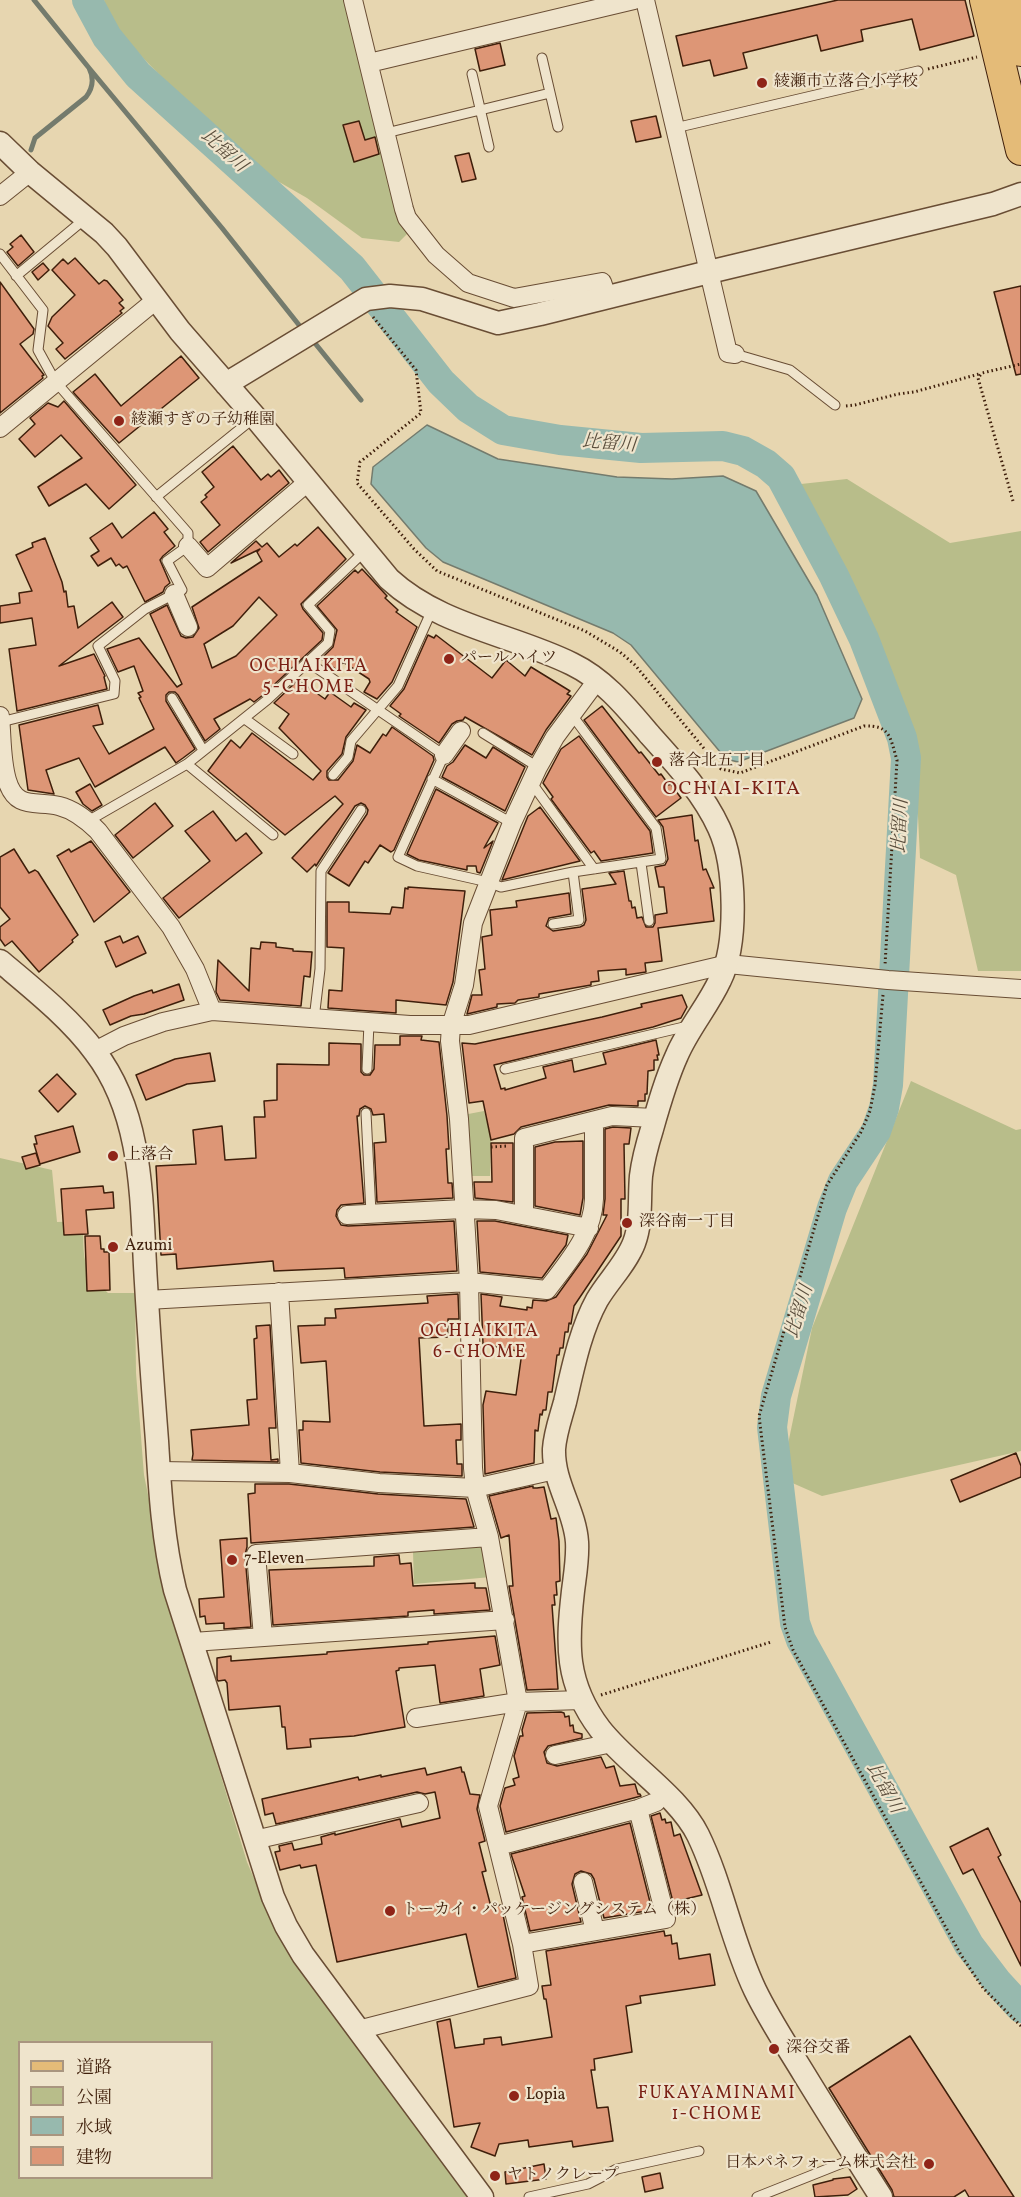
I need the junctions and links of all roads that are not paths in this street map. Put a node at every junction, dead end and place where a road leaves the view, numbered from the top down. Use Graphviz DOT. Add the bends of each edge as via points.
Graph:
graph roads {
  1 [pos="353,0"];
  2 [pos="633,0"];
  3 [pos="645,0"];
  4 [pos="985,0"];
  5 [pos="1010,0"];
  6 [pos="1021,51"];
  7 [pos="542,58"];
  8 [pos="369,63"];
  9 [pos="918,71"];
  10 [pos="472,74"];
  11 [pos="550,93"];
  12 [pos="480,110"];
  13 [pos="558,127"];
  14 [pos="675,128"];
  15 [pos="386,133"];
  16 [pos="0,143"];
  17 [pos="489,147"];
  18 [pos="1021,150"];
  19 [pos="30,172"];
  20 [pos="1021,194"];
  21 [pos="0,196"];
  22 [pos="87,218"];
  23 [pos="0,254"];
  24 [pos="709,272"];
  25 [pos="16,276"];
  26 [pos="608,297"];
  27 [pos="156,300"];
  28 [pos="735,354"];
  29 [pos="55,381"];
  30 [pos="226,384"];
  31 [pos="835,405"];
  32 [pos="255,417"];
  33 [pos="0,428"];
  34 [pos="309,482"];
  35 [pos="156,497"];
  36 [pos="188,546"];
  37 [pos="365,550"];
  38 [pos="174,594"];
  39 [pos="432,610"];
  40 [pos="188,627"];
  41 [pos="308,662"];
  42 [pos="598,680"];
  43 [pos="172,698"];
  44 [pos="378,710"];
  45 [pos="572,715"];
  46 [pos="0,716"];
  47 [pos="245,718"];
  48 [pos="1,722"];
  49 [pos="461,731"];
  50 [pos="483,733"];
  51 [pos="203,750"];
  52 [pos="293,754"];
  53 [pos="444,755"];
  54 [pos="187,764"];
  55 [pos="535,774"];
  56 [pos="333,775"];
  57 [pos="432,779"];
  58 [pos="361,810"];
  59 [pos="88,821"];
  60 [pos="512,823"];
  61 [pos="273,835"];
  62 [pos="641,863"];
  63 [pos="594,869"];
  64 [pos="573,872"];
  65 [pos="488,882"];
  66 [pos="649,921"];
  67 [pos="553,924"];
  68 [pos="0,961"];
  69 [pos="728,964"];
  70 [pos="1021,989"];
  71 [pos="212,1011"];
  72 [pos="314,1019"];
  73 [pos="369,1023"];
  74 [pos="693,1025"];
  75 [pos="451,1026"];
  76 [pos="95,1051"];
  77 [pos="367,1069"];
  78 [pos="505,1070"];
  79 [pos="366,1113"];
  80 [pos="655,1118"];
  81 [pos="594,1121"];
  82 [pos="463,1209"];
  83 [pos="371,1213"];
  84 [pos="347,1215"];
  85 [pos="524,1215"];
  86 [pos="589,1228"];
  87 [pos="470,1282"];
  88 [pos="279,1292"];
  89 [pos="147,1300"];
  90 [pos="555,1470"];
  91 [pos="159,1471"];
  92 [pos="290,1473"];
  93 [pos="475,1488"];
  94 [pos="489,1537"];
  95 [pos="505,1620"];
  96 [pos="263,1637"];
  97 [pos="193,1642"];
  98 [pos="582,1700"];
  99 [pos="518,1702"];
  100 [pos="416,1718"];
  101 [pos="612,1743"];
  102 [pos="555,1755"];
  103 [pos="664,1793"];
  104 [pos="419,1803"];
  105 [pos="639,1809"];
  106 [pos="254,1840"];
  107 [pos="498,1846"];
  108 [pos="583,1882"];
  109 [pos="595,1931"];
  110 [pos="522,1944"];
  111 [pos="358,2030"];
  112 [pos="699,2151"];
  113 [pos="855,2158"];
  114 [pos="542,2196"];
  115 [pos="482,2197"];
  116 [pos="529,2197"];
  117 [pos="758,2197"];
  118 [pos="881,2197"];
  1 -- 8 [label="street"];
  2 -- 8 [label="street"];
  3 -- 14 [label="street"];
  4 -- 18 [label="main road"];
  5 -- 6 [label="main road"];
  7 -- 11 [label="lane"];
  8 -- 15 [label="street"];
  9 -- 14 [label="lane"];
  10 -- 12 [label="lane"];
  11 -- 12 [label="lane"];
  11 -- 13 [label="lane"];
  12 -- 15 [label="lane"];
  12 -- 17 [label="lane"];
  14 -- 24 [label="street"];
  15 -- 26 [label="street" via="406,218 436,255 468,283 514,298 602,282"];
  16 -- 19 [label="street"];
  19 -- 21 [label="street"];
  19 -- 22 [label="street"];
  20 -- 24 [label="street"];
  22 -- 25 [label="lane"];
  22 -- 27 [label="street" via="117,247"];
  23 -- 25 [label="lane"];
  24 -- 26 [label="street"];
  24 -- 28 [label="street" via="728,353"];
  25 -- 29 [label="lane" via="43,310 38,350"];
  26 -- 30 [label="street" via="498,323 422,300 390,296 363,300"];
  27 -- 29 [label="street"];
  27 -- 30 [label="street"];
  28 -- 31 [label="lane" via="790,370"];
  29 -- 33 [label="street"];
  29 -- 35 [label="lane"];
  30 -- 32 [label="street"];
  32 -- 34 [label="street"];
  32 -- 35 [label="lane"];
  34 -- 36 [label="street" via="207,568"];
  34 -- 37 [label="street"];
  35 -- 36 [label="lane" via="188,533"];
  36 -- 38 [label="lane" via="167,561 182,590"];
  37 -- 39 [label="street" via="389,579"];
  37 -- 41 [label="lane" via="308,605 330,631 328,643"];
  38 -- 40 [label="street"];
  38 -- 48 [label="lane" via="146,609 98,646 115,681 114,694"];
  39 -- 42 [label="street" via="549,654"];
  39 -- 44 [label="lane" via="398,686"];
  41 -- 44 [label="lane"];
  41 -- 47 [label="lane"];
  42 -- 45 [label="street"];
  42 -- 69 [label="street" via="693,786 722,835 732,906"];
  43 -- 51 [label="lane"];
  44 -- 53 [label="lane"];
  44 -- 56 [label="lane" via="351,741 348,757"];
  45 -- 55 [label="street"];
  45 -- 62 [label="lane" via="656,828 661,860"];
  46 -- 48 [label="street"];
  47 -- 51 [label="lane"];
  47 -- 52 [label="lane"];
  48 -- 59 [label="street" via="6,779 11,790 29,804 57,806"];
  49 -- 53 [label="street"];
  50 -- 55 [label="lane"];
  51 -- 54 [label="lane"];
  53 -- 57 [label="lane"];
  54 -- 59 [label="lane"];
  54 -- 61 [label="lane"];
  55 -- 60 [label="street"];
  55 -- 63 [label="lane"];
  57 -- 60 [label="lane"];
  57 -- 65 [label="lane" via="398,857 417,866"];
  58 -- 72 [label="lane" via="321,871 320,969"];
  59 -- 71 [label="street" via="171,927 195,969"];
  60 -- 65 [label="street"];
  62 -- 63 [label="lane"];
  62 -- 66 [label="lane"];
  63 -- 64 [label="lane"];
  64 -- 65 [label="lane" via="501,887"];
  64 -- 67 [label="lane" via="579,920"];
  65 -- 75 [label="street" via="473,923 464,985"];
  68 -- 76 [label="street" via="44,997"];
  69 -- 70 [label="street"];
  69 -- 74 [label="street"];
  69 -- 75 [label="street"];
  71 -- 72 [label="street"];
  71 -- 76 [label="street" via="163,1022"];
  72 -- 73 [label="street"];
  73 -- 75 [label="street"];
  73 -- 77 [label="lane"];
  74 -- 78 [label="lane"];
  74 -- 80 [label="street" via="676,1056"];
  75 -- 82 [label="street"];
  76 -- 89 [label="street" via="116,1089 139,1171"];
  79 -- 83 [label="lane"];
  80 -- 81 [label="street" via="612,1116"];
  80 -- 90 [label="street" via="645,1158 639,1226 628,1256 595,1305 583,1334 555,1439"];
  81 -- 85 [label="street" via="524,1138"];
  81 -- 86 [label="street" via="594,1211"];
  82 -- 83 [label="street"];
  82 -- 85 [label="street"];
  82 -- 87 [label="street"];
  83 -- 84 [label="street"];
  85 -- 86 [label="street"];
  86 -- 87 [label="street" via="547,1290"];
  87 -- 88 [label="street"];
  87 -- 93 [label="street"];
  88 -- 89 [label="street"];
  88 -- 92 [label="street"];
  89 -- 91 [label="street"];
  90 -- 93 [label="street"];
  90 -- 98 [label="street" via="577,1538 568,1643 570,1666"];
  91 -- 92 [label="street"];
  91 -- 97 [label="street" via="170,1572"];
  92 -- 93 [label="street"];
  93 -- 94 [label="street"];
  94 -- 95 [label="street"];
  94 -- 96 [label="street" via="256,1554"];
  95 -- 96 [label="street"];
  95 -- 99 [label="street"];
  96 -- 97 [label="street"];
  97 -- 106 [label="street"];
  98 -- 99 [label="street"];
  98 -- 101 [label="street"];
  99 -- 100 [label="street"];
  99 -- 107 [label="street" via="488,1806"];
  101 -- 102 [label="street"];
  101 -- 103 [label="street"];
  103 -- 105 [label="street" via="656,1802"];
  103 -- 113 [label="street" via="686,1814 698,1835 756,1992"];
  104 -- 106 [label="street"];
  105 -- 107 [label="street"];
  105 -- 109 [label="street" via="666,1919"];
  106 -- 111 [label="street" via="286,1926"];
  107 -- 110 [label="street"];
  108 -- 109 [label="street"];
  109 -- 110 [label="street"];
  110 -- 111 [label="street" via="529,1986"];
  111 -- 115 [label="street"];
  112 -- 114 [label="lane" via="617,2169 588,2184"];
  113 -- 117 [label="lane"];
  113 -- 118 [label="street"];
  114 -- 116 [label="lane"];
}
